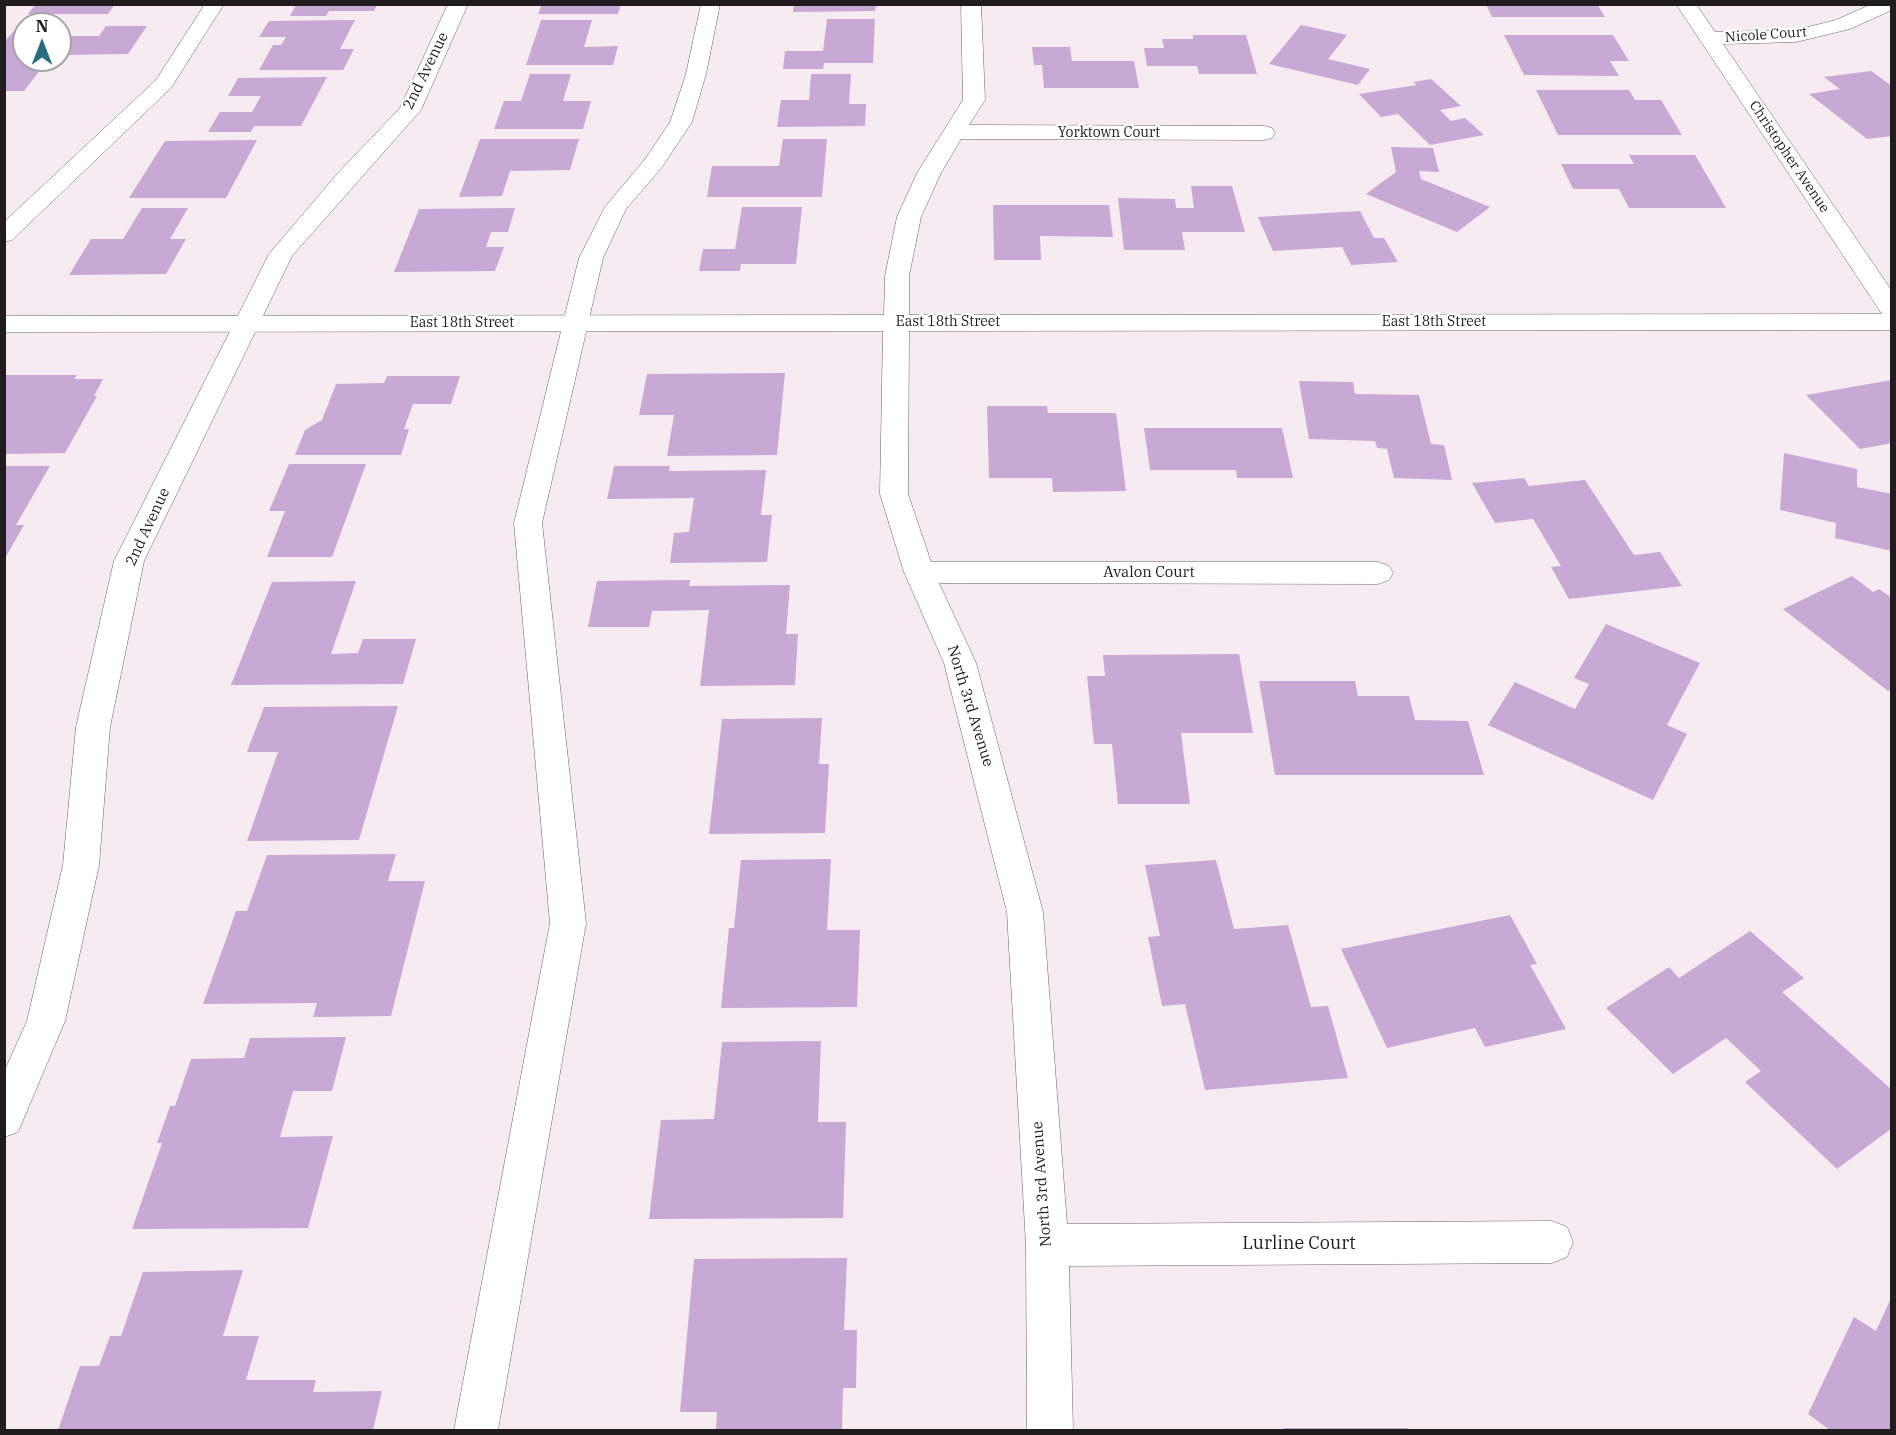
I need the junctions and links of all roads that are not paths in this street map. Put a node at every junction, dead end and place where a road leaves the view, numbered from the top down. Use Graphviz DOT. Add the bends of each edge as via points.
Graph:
graph roads {
  1 [pos="215,4"];
  2 [pos="458,4"];
  3 [pos="711,4"];
  4 [pos="971,4"];
  5 [pos="1686,4"];
  6 [pos="1889,4"];
  7 [pos="1709,38"];
  8 [pos="954,132"];
  9 [pos="1264,133"];
  10 [pos="4,235"];
  11 [pos="1892,311"];
  12 [pos="573,322"];
  13 [pos="897,322"];
  14 [pos="1892,322"];
  15 [pos="248,323"];
  16 [pos="4,324"];
  17 [pos="919,572"];
  18 [pos="1378,573"];
  19 [pos="4,1119"];
  20 [pos="1552,1242"];
  21 [pos="1047,1245"];
  22 [pos="476,1431"];
  23 [pos="1050,1431"];
  1 -- 10 [label="lane" via="164,84"];
  2 -- 15 [label="street, 2nd Avenue" via="410,110 281,254"];
  3 -- 12 [label="lane" via="681,122 616,207 591,258"];
  4 -- 8 [label="street, North 3rd Avenue" via="974,100"];
  5 -- 7 [label="street, Christopher Avenue"];
  6 -- 7 [label="street, Nicole Court" via="1843,25 1796,36"];
  7 -- 11 [label="street, Christopher Avenue"];
  8 -- 9 [label="street, Yorktown Court"];
  8 -- 13 [label="street, North 3rd Avenue" via="909,217 897,276"];
  12 -- 13 [label="street, East 18th Street"];
  12 -- 15 [label="street, East 18th Street"];
  12 -- 22 [label="lane" via="528,523 568,923"];
  13 -- 14 [label="street, East 18th Street"];
  13 -- 17 [label="street, North 3rd Avenue" via="894,494"];
  15 -- 16 [label="street, East 18th Street"];
  15 -- 19 [label="street, 2nd Avenue" via="129,561 93,727 81,865 46,1021"];
  17 -- 18 [label="street, Avalon Court"];
  17 -- 21 [label="street, North 3rd Avenue" via="960,663 1025,912"];
  20 -- 21 [label="street, Lurline Court"];
  21 -- 23 [label="street, North 3rd Avenue"];
}
